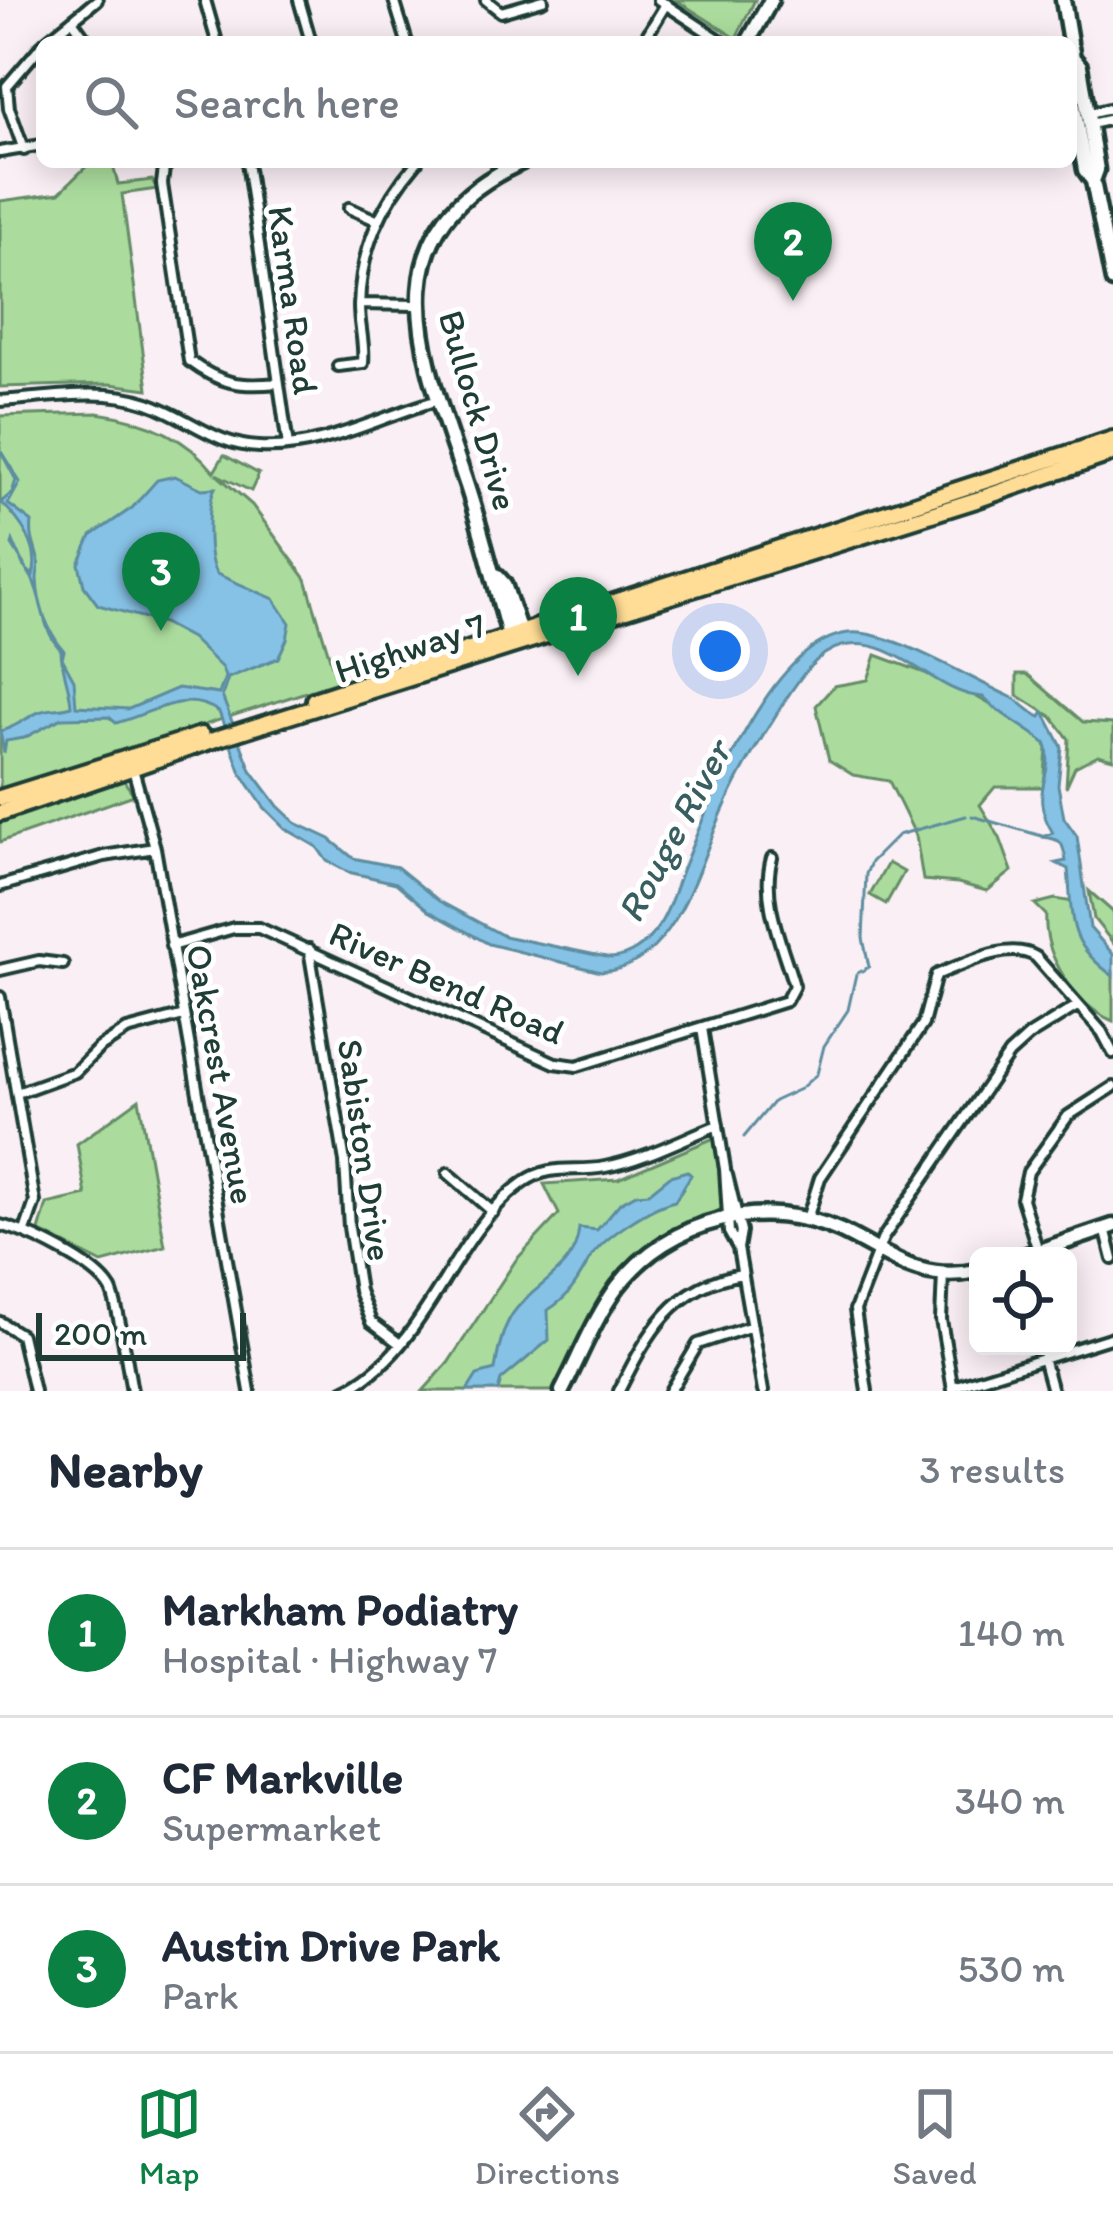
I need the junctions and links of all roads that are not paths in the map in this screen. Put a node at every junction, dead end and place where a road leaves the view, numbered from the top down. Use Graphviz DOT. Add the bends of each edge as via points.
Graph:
graph roads {
  1 [pos="97,0"];
  2 [pos="205,0"];
  3 [pos="299,0"];
  4 [pos="394,0"];
  5 [pos="486,0"];
  6 [pos="543,0"];
  7 [pos="771,0"];
  8 [pos="1063,0"];
  9 [pos="663,2"];
  10 [pos="72,20"];
  11 [pos="53,36"];
  12 [pos="84,36"];
  13 [pos="215,36"];
  14 [pos="309,36"];
  15 [pos="405,36"];
  16 [pos="646,36"];
  17 [pos="714,36"];
  18 [pos="751,36"];
  19 [pos="1069,36"];
  20 [pos="36,53"];
  21 [pos="1077,61"];
  22 [pos="1077,105"];
  23 [pos="1113,108"];
  24 [pos="1113,119"];
  25 [pos="1085,122"];
  26 [pos="36,147"];
  27 [pos="24,150"];
  28 [pos="0,152"];
  29 [pos="164,168"];
  30 [pos="248,168"];
  31 [pos="414,168"];
  32 [pos="510,168"];
  33 [pos="349,208"];
  34 [pos="376,220"];
  35 [pos="1113,281"];
  36 [pos="359,304"];
  37 [pos="416,305"];
  38 [pos="338,366"];
  39 [pos="278,383"];
  40 [pos="440,400"];
  41 [pos="0,401"];
  42 [pos="1113,439"];
  43 [pos="288,446"];
  44 [pos="1113,453"];
  45 [pos="518,636"];
  46 [pos="218,734"];
  47 [pos="133,769"];
  48 [pos="0,798"];
  49 [pos="0,813"];
  50 [pos="154,848"];
  51 [pos="772,858"];
  52 [pos="0,886"];
  53 [pos="171,946"];
  54 [pos="309,949"];
  55 [pos="63,964"];
  56 [pos="0,970"];
  57 [pos="0,997"];
  58 [pos="1077,1006"];
  59 [pos="184,1015"];
  60 [pos="702,1028"];
  61 [pos="3,1031"];
  62 [pos="1113,1053"];
  63 [pos="1113,1087"];
  64 [pos="17,1093"];
  65 [pos="718,1125"];
  66 [pos="448,1173"];
  67 [pos="493,1212"];
  68 [pos="733,1216"];
  69 [pos="807,1219"];
  70 [pos="0,1225"];
  71 [pos="1109,1227"];
  72 [pos="25,1231"];
  73 [pos="1037,1247"];
  74 [pos="1050,1247"];
  75 [pos="878,1253"];
  76 [pos="1113,1259"];
  77 [pos="969,1272"];
  78 [pos="742,1274"];
  79 [pos="943,1274"];
  80 [pos="0,1322"];
  81 [pos="752,1326"];
  82 [pos="1113,1337"];
  83 [pos="400,1344"];
  84 [pos="1043,1358"];
  85 [pos="953,1389"];
  86 [pos="34,1391"];
  87 [pos="132,1391"];
  88 [pos="250,1391"];
  89 [pos="343,1391"];
  90 [pos="562,1391"];
  91 [pos="619,1391"];
  92 [pos="670,1391"];
  93 [pos="763,1391"];
  94 [pos="867,1391"];
  95 [pos="1052,1391"];
  1 -- 10 [label="street"];
  2 -- 13 [label="street"];
  3 -- 14 [label="street"];
  4 -- 15 [label="street"];
  5 -- 6 [label="street" via="501,12"];
  7 -- 18 [label="street"];
  8 -- 19 [label="street"];
  9 -- 16 [label="street"];
  9 -- 17 [label="street"];
  10 -- 11 [label="street"];
  10 -- 12 [label="street"];
  20 -- 27 [label="street" via="7,86"];
  21 -- 25 [label="street"];
  22 -- 25 [label="street"];
  23 -- 25 [label="street"];
  24 -- 25 [label="street"];
  25 -- 35 [label="street"];
  26 -- 27 [label="street"];
  27 -- 28 [label="street"];
  29 -- 39 [label="street" via="189,361 230,385"];
  30 -- 39 [label="street, Karma Road"];
  31 -- 34 [label="street"];
  32 -- 37 [label="street, Bullock Drive" via="449,216 427,256"];
  33 -- 34 [label="street"];
  34 -- 36 [label="street"];
  36 -- 37 [label="street"];
  36 -- 38 [label="street" via="362,363"];
  37 -- 40 [label="street, Bullock Drive"];
  39 -- 43 [label="street, Karma Road"];
  40 -- 43 [label="street"];
  40 -- 45 [label="street, Bullock Drive"];
  41 -- 43 [label="street" via="124,398 220,441"];
  42 -- 45 [label="main road, Highway 7"];
  44 -- 45 [label="main road, Highway 7"];
  45 -- 46 [label="main road, Highway 7"];
  46 -- 47 [label="main road, Highway 7"];
  46 -- 48 [label="main road, Highway 7"];
  47 -- 49 [label="main road, Highway 7"];
  47 -- 50 [label="street, Oakcrest Avenue"];
  50 -- 52 [label="street"];
  50 -- 53 [label="street, Oakcrest Avenue"];
  51 -- 60 [label="street, River Bend Road" via="767,881 792,995"];
  53 -- 54 [label="street, River Bend Road" via="245,926"];
  53 -- 59 [label="street, Oakcrest Avenue"];
  54 -- 60 [label="street, River Bend Road" via="565,1066"];
  54 -- 83 [label="street, Sabiston Drive" via="359,1291 371,1322"];
  55 -- 56 [label="street"];
  57 -- 61 [label="street"];
  58 -- 62 [label="street"];
  58 -- 69 [label="street" via="1021,950 936,975 923,1024 820,1178"];
  58 -- 75 [label="street" via="1009,1054"];
  59 -- 64 [label="street" via="127,1030 75,1072"];
  59 -- 88 [label="street, Oakcrest Avenue"];
  60 -- 65 [label="street"];
  61 -- 64 [label="street"];
  63 -- 73 [label="street" via="1068,1116 1028,1172 1022,1198"];
  64 -- 72 [label="street" via="35,1202"];
  65 -- 67 [label="street" via="610,1166 537,1174"];
  65 -- 68 [label="street"];
  66 -- 67 [label="street"];
  67 -- 83 [label="street"];
  68 -- 69 [label="street"];
  68 -- 78 [label="street"];
  68 -- 90 [label="street" via="677,1236 633,1269"];
  69 -- 75 [label="street"];
  70 -- 72 [label="street"];
  71 -- 74 [label="street"];
  71 -- 76 [label="street"];
  72 -- 87 [label="street" via="109,1287"];
  75 -- 79 [label="street"];
  75 -- 94 [label="street" via="855,1323"];
  77 -- 79 [label="street"];
  78 -- 81 [label="street"];
  78 -- 91 [label="street" via="705,1284 669,1308"];
  79 -- 85 [label="street" via="940,1315"];
  80 -- 86 [label="street" via="21,1336"];
  81 -- 92 [label="street" via="698,1344"];
  81 -- 93 [label="street"];
  82 -- 84 [label="street"];
  83 -- 89 [label="street"];
  84 -- 85 [label="street"];
  84 -- 95 [label="street"];
}
